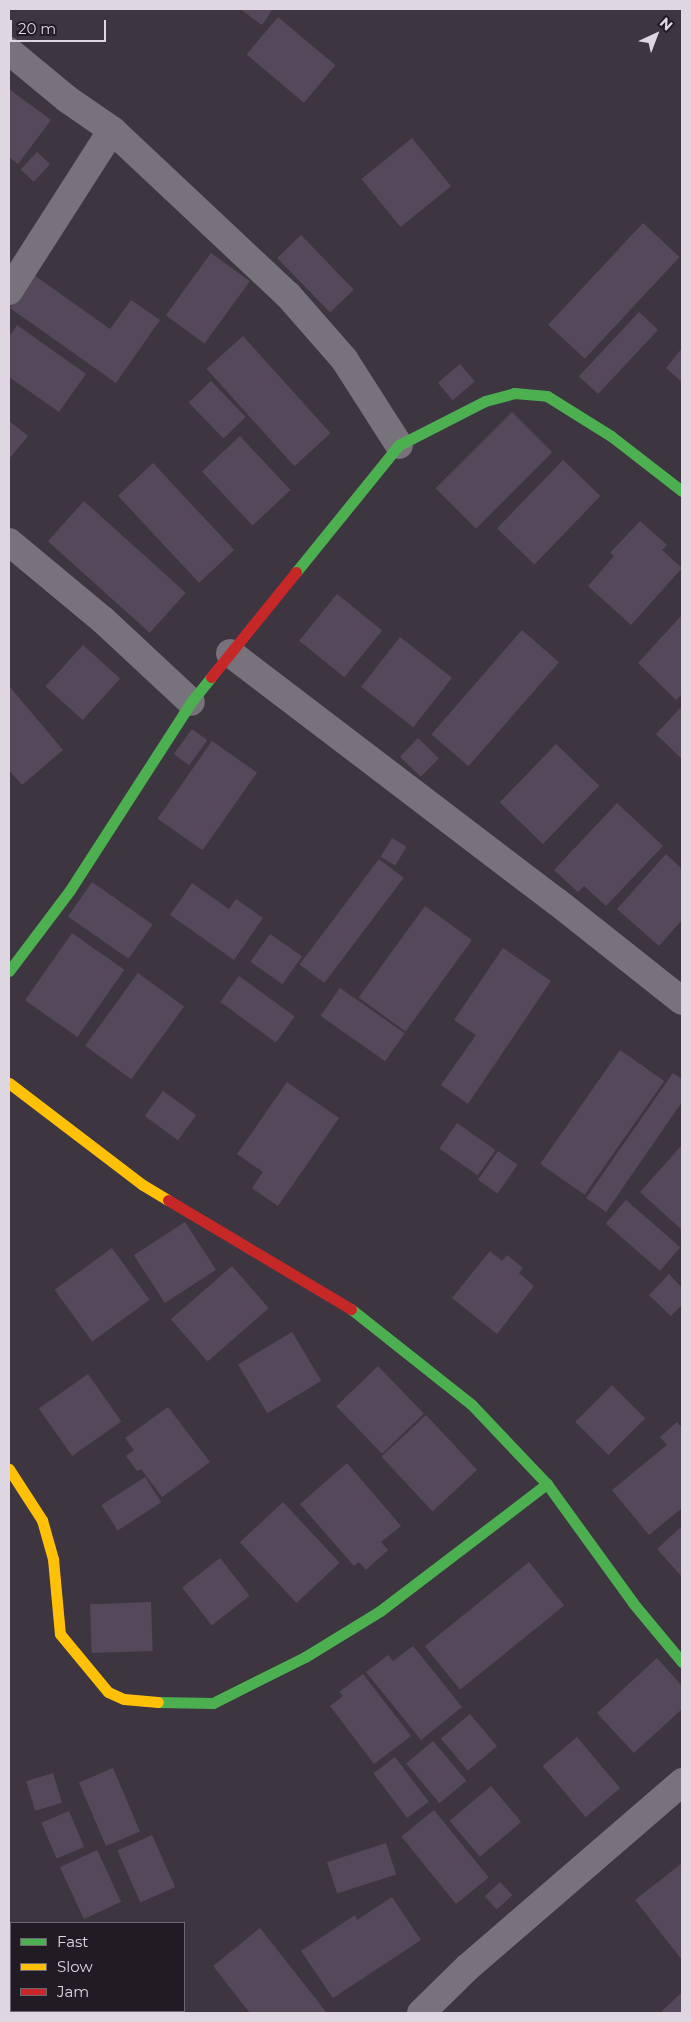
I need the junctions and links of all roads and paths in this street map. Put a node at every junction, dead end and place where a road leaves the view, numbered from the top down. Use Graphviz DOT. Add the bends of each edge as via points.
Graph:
graph roads {
  1 [pos="9,52"];
  2 [pos="112,130"];
  3 [pos="9,291"];
  4 [pos="399,445"];
  5 [pos="682,491"];
  6 [pos="9,542"];
  7 [pos="230,653"];
  8 [pos="191,702"];
  9 [pos="9,971"];
  10 [pos="682,1001"];
  11 [pos="9,1084"];
  12 [pos="9,1469"];
  13 [pos="546,1484"];
  14 [pos="682,1662"];
  15 [pos="682,1782"];
  16 [pos="421,2013"];
  1 -- 2 [label="street"];
  2 -- 3 [label="street"];
  2 -- 4 [label="street" via="288,295 344,359"];
  4 -- 5 [label="street" via="485,401 514,393 547,396 611,436"];
  4 -- 7 [label="street"];
  6 -- 8 [label="street" via="103,620"];
  7 -- 8 [label="street"];
  7 -- 10 [label="street"];
  8 -- 9 [label="street" via="70,890"];
  11 -- 13 [label="street" via="143,1185 358,1313 472,1405"];
  12 -- 13 [label="street" via="42,1520 53,1559 60,1634 108,1692 124,1700 144,1702 213,1703 305,1657 380,1611"];
  13 -- 14 [label="street" via="633,1603"];
  15 -- 16 [label="street" via="468,1967"];
}
